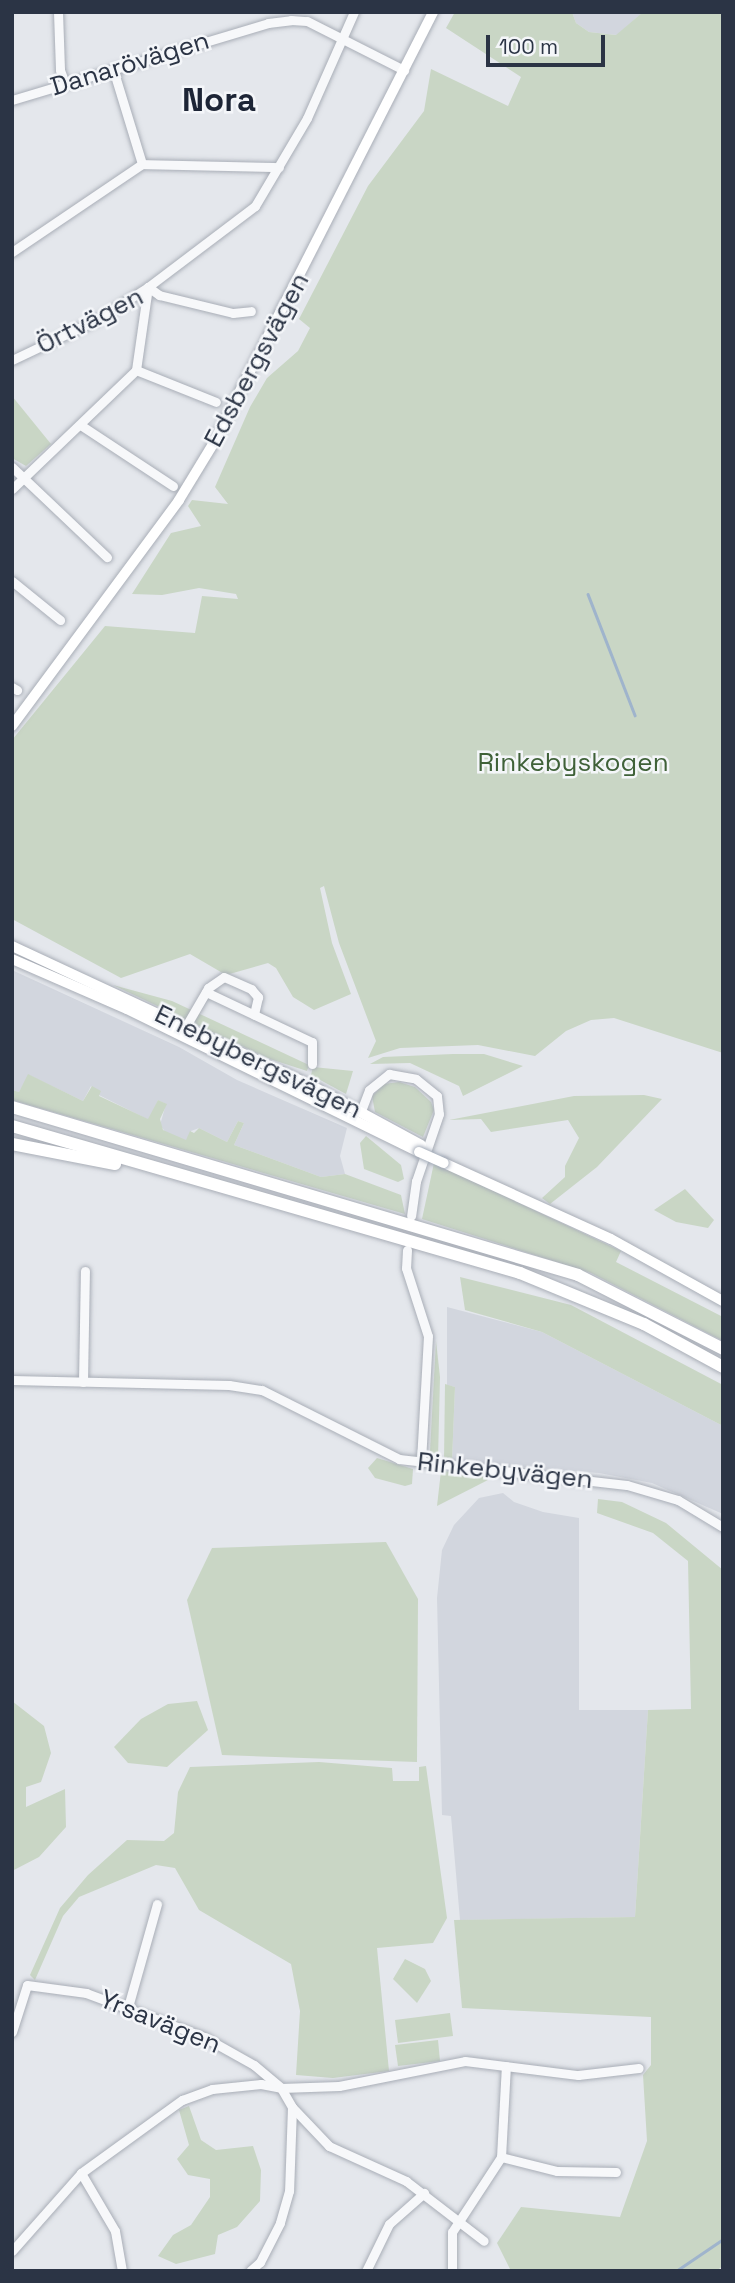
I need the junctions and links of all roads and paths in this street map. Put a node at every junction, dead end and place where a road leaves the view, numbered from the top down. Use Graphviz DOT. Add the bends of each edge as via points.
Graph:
graph roads {
  1 [pos="58,12"];
  2 [pos="354,12"];
  3 [pos="433,12"];
  4 [pos="308,16"];
  5 [pos="341,37"];
  6 [pos="113,69"];
  7 [pos="404,70"];
  8 [pos="65,84"];
  9 [pos="12,100"];
  10 [pos="142,164"];
  11 [pos="279,167"];
  12 [pos="12,252"];
  13 [pos="148,287"];
  14 [pos="251,311"];
  15 [pos="12,360"];
  16 [pos="136,370"];
  17 [pos="216,402"];
  18 [pos="82,426"];
  19 [pos="12,467"];
  20 [pos="23,478"];
  21 [pos="173,486"];
  22 [pos="12,489"];
  23 [pos="107,557"];
  24 [pos="12,582"];
  25 [pos="60,620"];
  26 [pos="41,684"];
  27 [pos="12,715"];
  28 [pos="12,726"];
  29 [pos="12,946"];
  30 [pos="12,959"];
  31 [pos="206,992"];
  32 [pos="129,1005"];
  33 [pos="254,1015"];
  34 [pos="186,1026"];
  35 [pos="225,1051"];
  36 [pos="312,1064"];
  37 [pos="12,1107"];
  38 [pos="359,1116"];
  39 [pos="12,1126"];
  40 [pos="12,1144"];
  41 [pos="411,1216"];
  42 [pos="412,1247"];
  43 [pos="85,1271"];
  44 [pos="723,1301"];
  45 [pos="723,1349"];
  46 [pos="723,1367"];
  47 [pos="12,1380"];
  48 [pos="83,1382"];
  49 [pos="421,1463"];
  50 [pos="723,1527"];
  51 [pos="157,1904"];
  52 [pos="128,2007"];
  53 [pos="12,2032"];
  54 [pos="506,2066"];
  55 [pos="639,2068"];
  56 [pos="281,2088"];
  57 [pos="292,2107"];
  58 [pos="501,2157"];
  59 [pos="616,2172"];
  60 [pos="81,2173"];
  61 [pos="424,2193"];
  62 [pos="460,2224"];
  63 [pos="484,2241"];
  64 [pos="12,2251"];
  65 [pos="122,2271"];
  66 [pos="250,2271"];
  67 [pos="366,2271"];
  68 [pos="452,2271"];
  1 -- 8 [label="street" via="60,70"];
  2 -- 5 [label="street"];
  3 -- 7 [label="main road, Edsbergsvägen"];
  4 -- 5 [label="street, Danarövägen"];
  4 -- 6 [label="street, Danarövägen" via="268,23"];
  5 -- 7 [label="street, Danarövägen"];
  5 -- 11 [label="street"];
  6 -- 8 [label="street, Danarövägen"];
  6 -- 10 [label="street"];
  7 -- 26 [label="main road, Edsbergsvägen" via="213,444 155,532"];
  8 -- 9 [label="street, Danarövägen"];
  10 -- 11 [label="street"];
  10 -- 12 [label="street"];
  11 -- 13 [label="street" via="255,206"];
  13 -- 14 [label="street, Örtvägen" via="159,295 233,313"];
  13 -- 15 [label="street, Örtvägen" via="98,319"];
  13 -- 16 [label="street"];
  16 -- 17 [label="street"];
  16 -- 18 [label="street"];
  18 -- 20 [label="street"];
  18 -- 21 [label="street"];
  19 -- 20 [label="street"];
  20 -- 22 [label="street"];
  20 -- 23 [label="street"];
  24 -- 25 [label="street"];
  26 -- 27 [label="main road, Edsbergsvägen"];
  26 -- 28 [label="main road, Edsbergsvägen"];
  29 -- 32 [label="main road, Enebybergsvägen"];
  30 -- 32 [label="main road, Enebybergsvägen"];
  31 -- 33 [label="street"];
  31 -- 33 [label="street" via="224,977 238,981 258,997"];
  31 -- 34 [label="street"];
  32 -- 34 [label="main road, Enebybergsvägen"];
  32 -- 35 [label="main road, Enebybergsvägen"];
  33 -- 36 [label="street" via="312,1042"];
  34 -- 35 [label="main road, Enebybergsvägen"];
  35 -- 38 [label="main road, Enebybergsvägen"];
  37 -- 45 [label="highway" via="578,1275"];
  38 -- 41 [label="street" via="369,1090 389,1074 416,1079 437,1096 439,1114 416,1181"];
  38 -- 44 [label="main road, Enebybergsvägen" via="611,1239"];
  39 -- 42 [label="highway"];
  40 -- 42 [label="highway" via="133,1167"];
  42 -- 46 [label="highway" via="572,1293 644,1324"];
  42 -- 49 [label="street" via="406,1268 428,1336"];
  43 -- 48 [label="street"];
  47 -- 48 [label="street, Rinkebyvägen"];
  48 -- 49 [label="street, Rinkebyvägen" via="229,1385 262,1390 372,1448"];
  49 -- 50 [label="street, Rinkebyvägen" via="627,1485 678,1500"];
  51 -- 52 [label="street"];
  52 -- 53 [label="street, Yrsavägen" via="86,1993 27,1985"];
  52 -- 56 [label="street, Yrsavägen" via="236,2053"];
  54 -- 55 [label="street" via="578,2075"];
  54 -- 56 [label="street" via="465,2061 339,2085"];
  54 -- 58 [label="street"];
  56 -- 57 [label="street"];
  56 -- 60 [label="street" via="237,2085 182,2099"];
  57 -- 61 [label="street" via="329,2146"];
  57 -- 66 [label="street" via="289,2191 280,2223 260,2262"];
  58 -- 59 [label="street" via="557,2171"];
  58 -- 62 [label="street"];
  60 -- 64 [label="street"];
  60 -- 65 [label="street" via="115,2231"];
  61 -- 62 [label="street"];
  61 -- 67 [label="street" via="388,2224"];
  62 -- 63 [label="street"];
  62 -- 68 [label="street" via="452,2232"];
}
